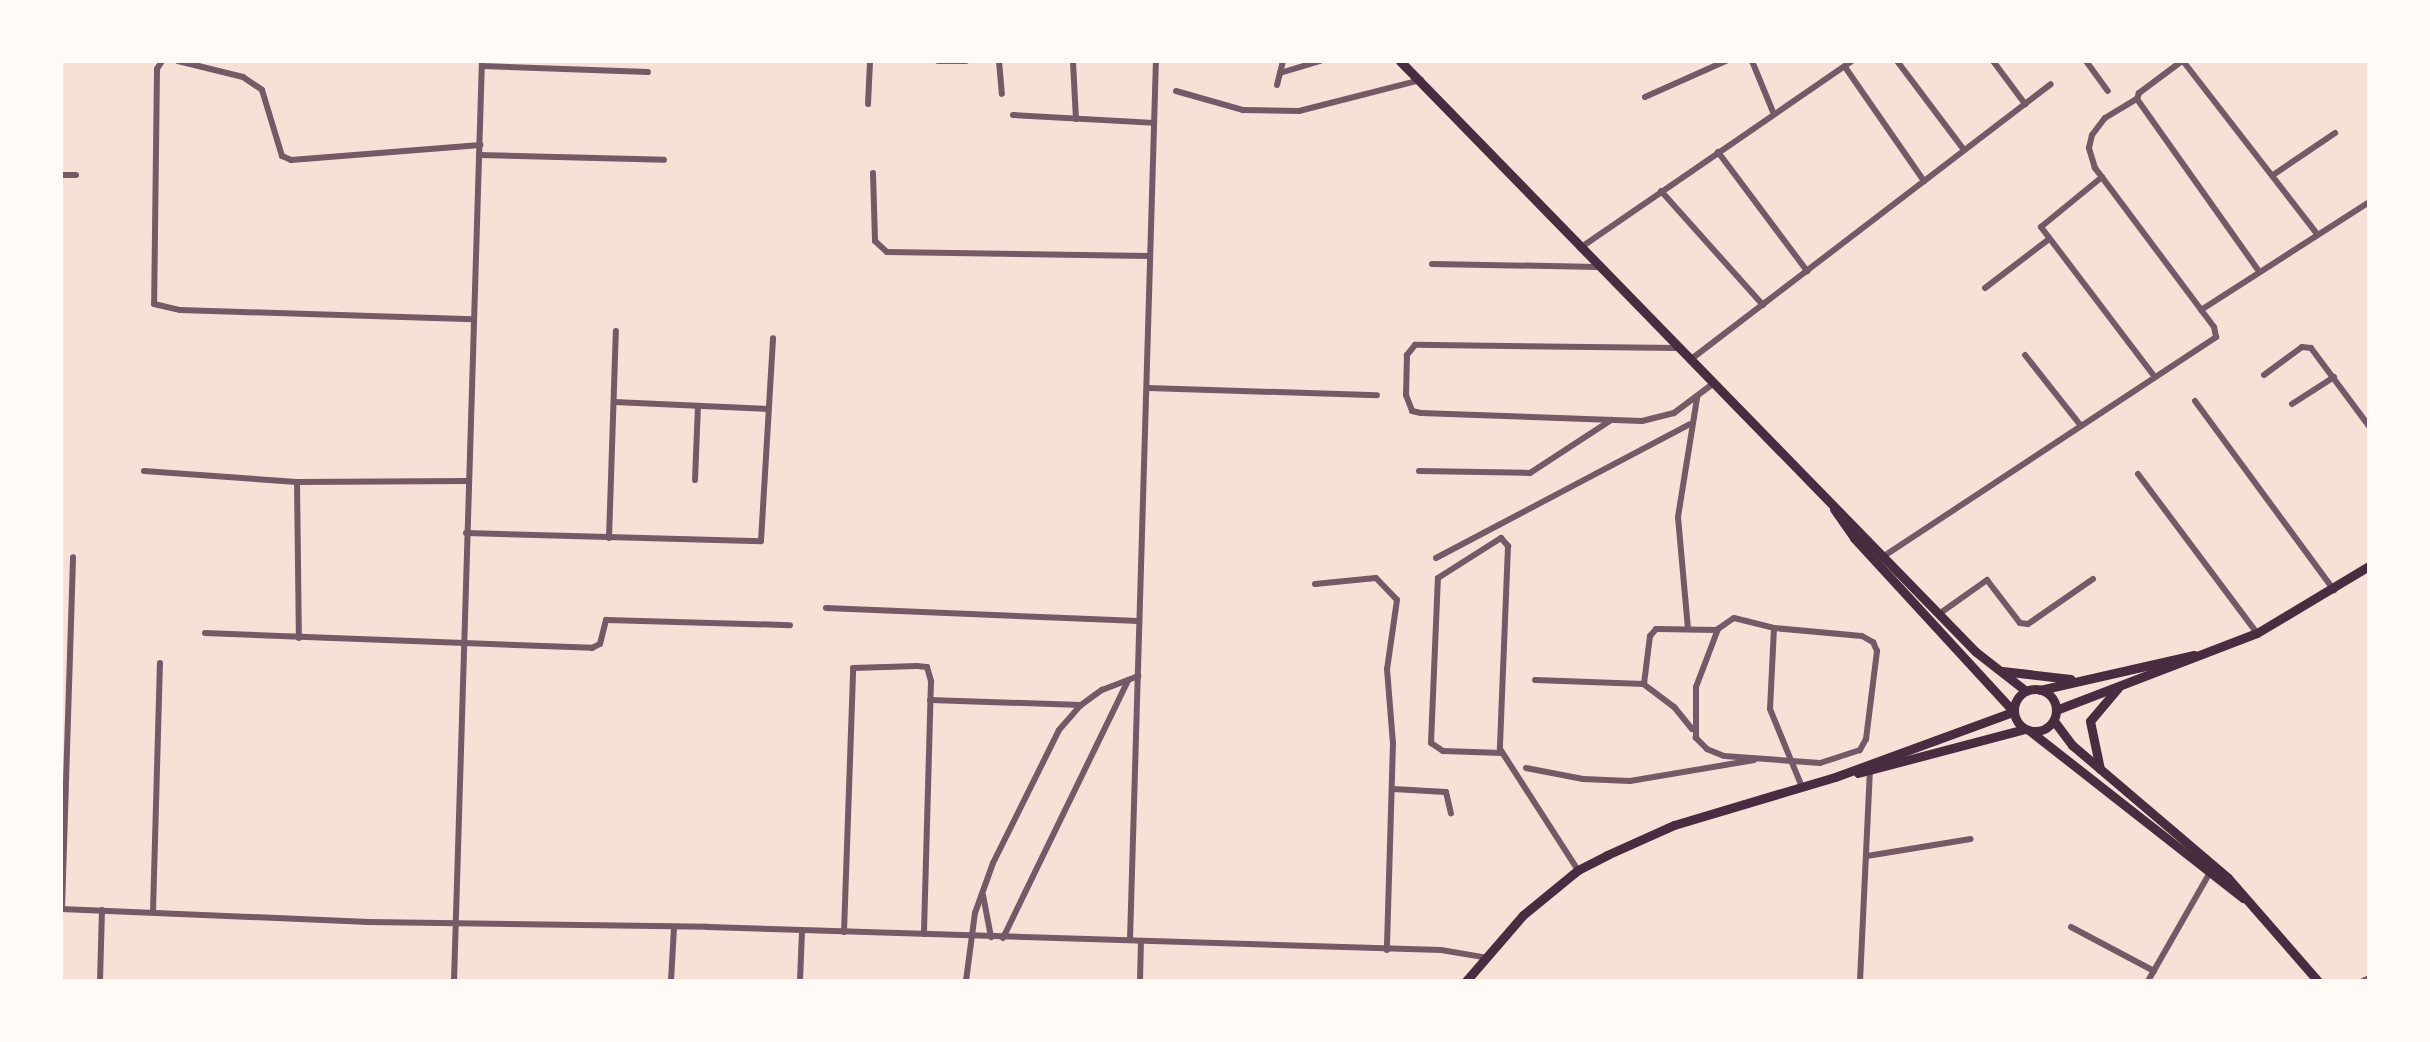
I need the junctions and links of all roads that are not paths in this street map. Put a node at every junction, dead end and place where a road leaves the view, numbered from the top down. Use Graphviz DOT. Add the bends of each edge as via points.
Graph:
graph roads {
  1 [pos="162,61"];
  2 [pos="178,61"];
  3 [pos="870,61"];
  4 [pos="938,61"];
  5 [pos="966,61"];
  6 [pos="999,61"];
  7 [pos="1156,61"];
  8 [pos="1283,61"];
  9 [pos="1320,61"];
  10 [pos="1400,61"];
  11 [pos="1726,61"];
  12 [pos="1752,61"];
  13 [pos="1852,61"];
  14 [pos="1897,61"];
  15 [pos="1993,61"];
  16 [pos="2086,61"];
  17 [pos="2183,61"];
  18 [pos="1073,62"];
  19 [pos="482,64"];
  20 [pos="1845,67"];
  21 [pos="648,72"];
  22 [pos="1280,73"];
  23 [pos="1421,80"];
  24 [pos="1277,85"];
  25 [pos="2051,85"];
  26 [pos="1176,91"];
  27 [pos="2108,91"];
  28 [pos="1002,94"];
  29 [pos="1644,97"];
  30 [pos="2137,99"];
  31 [pos="868,104"];
  32 [pos="2025,104"];
  33 [pos="1773,112"];
  34 [pos="1013,115"];
  35 [pos="1076,119"];
  36 [pos="1154,123"];
  37 [pos="2335,133"];
  38 [pos="480,145"];
  39 [pos="1964,150"];
  40 [pos="1718,152"];
  41 [pos="479,155"];
  42 [pos="664,160"];
  43 [pos="873,173"];
  44 [pos="61,175"];
  45 [pos="76,175"];
  46 [pos="2273,176"];
  47 [pos="2102,177"];
  48 [pos="1924,181"];
  49 [pos="1661,191"];
  50 [pos="2369,202"];
  51 [pos="2316,234"];
  52 [pos="2049,239"];
  53 [pos="1580,247"];
  54 [pos="1149,256"];
  55 [pos="1432,264"];
  56 [pos="1598,267"];
  57 [pos="1807,271"];
  58 [pos="2259,271"];
  59 [pos="1985,288"];
  60 [pos="1763,304"];
  61 [pos="2202,310"];
  62 [pos="473,319"];
  63 [pos="616,331"];
  64 [pos="773,338"];
  65 [pos="1677,348"];
  66 [pos="2025,355"];
  67 [pos="1690,360"];
  68 [pos="2264,375"];
  69 [pos="2155,377"];
  70 [pos="2334,377"];
  71 [pos="1714,383"];
  72 [pos="1148,388"];
  73 [pos="1377,396"];
  74 [pos="1697,398"];
  75 [pos="2195,401"];
  76 [pos="614,402"];
  77 [pos="2292,404"];
  78 [pos="698,406"];
  79 [pos="768,409"];
  80 [pos="1611,420"];
  81 [pos="1690,424"];
  82 [pos="2081,426"];
  83 [pos="2369,426"];
  84 [pos="144,471"];
  85 [pos="1419,471"];
  86 [pos="2138,474"];
  87 [pos="695,480"];
  88 [pos="468,481"];
  89 [pos="298,482"];
  90 [pos="1833,508"];
  91 [pos="466,533"];
  92 [pos="609,538"];
  93 [pos="1884,556"];
  94 [pos="73,558"];
  95 [pos="1436,558"];
  96 [pos="2369,566"];
  97 [pos="2093,579"];
  98 [pos="1315,584"];
  99 [pos="2334,590"];
  100 [pos="826,608"];
  101 [pos="1939,614"];
  102 [pos="1139,621"];
  103 [pos="790,625"];
  104 [pos="1774,628"];
  105 [pos="1688,629"];
  106 [pos="1717,629"];
  107 [pos="205,633"];
  108 [pos="2257,633"];
  109 [pos="299,638"];
  110 [pos="461,644"];
  111 [pos="2213,652"];
  112 [pos="160,663"];
  113 [pos="1997,670"];
  114 [pos="1138,676"];
  115 [pos="2091,679"];
  116 [pos="1128,680"];
  117 [pos="1535,680"];
  118 [pos="1644,684"];
  119 [pos="2121,685"];
  120 [pos="2040,690"];
  121 [pos="2026,691"];
  122 [pos="930,700"];
  123 [pos="1081,705"];
  124 [pos="2056,710"];
  125 [pos="2013,712"];
  126 [pos="2053,721"];
  127 [pos="2027,730"];
  128 [pos="1695,733"];
  129 [pos="1502,753"];
  130 [pos="1762,759"];
  131 [pos="1791,761"];
  132 [pos="1526,768"];
  133 [pos="1870,770"];
  134 [pos="2101,771"];
  135 [pos="1835,777"];
  136 [pos="1802,786"];
  137 [pos="1392,789"];
  138 [pos="1451,813"];
  139 [pos="1971,839"];
  140 [pos="1867,856"];
  141 [pos="1578,870"];
  142 [pos="2209,874"];
  143 [pos="982,893"];
  144 [pos="2245,899"];
  145 [pos="61,909"];
  146 [pos="102,911"];
  147 [pos="153,912"];
  148 [pos="457,924"];
  149 [pos="674,927"];
  150 [pos="2071,927"];
  151 [pos="802,932"];
  152 [pos="845,932"];
  153 [pos="924,934"];
  154 [pos="969,936"];
  155 [pos="991,937"];
  156 [pos="1003,938"];
  157 [pos="1130,940"];
  158 [pos="1142,941"];
  159 [pos="1387,950"];
  160 [pos="1483,957"];
  161 [pos="2154,971"];
  162 [pos="2369,978"];
  163 [pos="100,981"];
  164 [pos="454,981"];
  165 [pos="671,981"];
  166 [pos="800,981"];
  167 [pos="966,981"];
  168 [pos="1140,981"];
  169 [pos="1466,981"];
  170 [pos="1860,981"];
  171 [pos="2148,981"];
  172 [pos="2318,981"];
  173 [pos="2363,981"];
  1 -- 62 [label="street" via="157,69 154,304 180,310"];
  2 -- 38 [label="street" via="243,78 262,90 282,156 291,160"];
  3 -- 31 [label="street"];
  4 -- 5 [label="street"];
  6 -- 28 [label="street"];
  7 -- 36 [label="street"];
  8 -- 22 [label="street"];
  9 -- 22 [label="street"];
  10 -- 23 [label="main road"];
  11 -- 29 [label="street"];
  12 -- 33 [label="street"];
  13 -- 20 [label="street"];
  14 -- 39 [label="street"];
  15 -- 32 [label="street"];
  16 -- 27 [label="street"];
  17 -- 30 [label="street"];
  17 -- 46 [label="street"];
  18 -- 35 [label="street"];
  19 -- 21 [label="street"];
  19 -- 38 [label="street"];
  20 -- 33 [label="street"];
  20 -- 48 [label="street"];
  22 -- 24 [label="street"];
  23 -- 26 [label="street" via="1332,106 1275,112 1243,110"];
  23 -- 53 [label="main road"];
  25 -- 32 [label="street"];
  30 -- 47 [label="street" via="2105,118 2092,135 2089,148"];
  30 -- 58 [label="street"];
  32 -- 39 [label="street"];
  33 -- 40 [label="street"];
  34 -- 35 [label="street"];
  35 -- 36 [label="street"];
  36 -- 54 [label="street"];
  37 -- 46 [label="street"];
  38 -- 41 [label="street"];
  39 -- 48 [label="street"];
  40 -- 49 [label="street"];
  40 -- 57 [label="street"];
  41 -- 42 [label="street"];
  41 -- 62 [label="street"];
  43 -- 54 [label="street" via="875,241 887,252"];
  44 -- 45 [label="street"];
  46 -- 51 [label="street"];
  47 -- 52 [label="street" via="2042,221 2040,227"];
  47 -- 61 [label="street"];
  48 -- 57 [label="street"];
  49 -- 53 [label="street"];
  49 -- 60 [label="street"];
  50 -- 51 [label="street"];
  51 -- 58 [label="street"];
  52 -- 59 [label="street"];
  52 -- 69 [label="street"];
  53 -- 56 [label="main road"];
  54 -- 72 [label="street"];
  55 -- 56 [label="street"];
  56 -- 65 [label="main road"];
  57 -- 60 [label="street"];
  58 -- 61 [label="street"];
  60 -- 67 [label="street"];
  61 -- 69 [label="street" via="2216,337"];
  62 -- 88 [label="street"];
  63 -- 76 [label="street"];
  64 -- 79 [label="street"];
  65 -- 67 [label="main road"];
  65 -- 80 [label="street" via="1428,343 1415,345 1407,355 1406,395 1412,411"];
  66 -- 82 [label="street"];
  67 -- 71 [label="main road"];
  68 -- 70 [label="street" via="2308,347"];
  69 -- 82 [label="street"];
  70 -- 77 [label="street"];
  70 -- 83 [label="street"];
  71 -- 74 [label="street"];
  71 -- 90 [label="main road"];
  72 -- 73 [label="street"];
  72 -- 102 [label="street"];
  74 -- 80 [label="street" via="1662,419"];
  74 -- 81 [label="street"];
  75 -- 99 [label="street"];
  76 -- 78 [label="street"];
  76 -- 92 [label="street"];
  78 -- 79 [label="street"];
  78 -- 87 [label="street"];
  79 -- 92 [label="street" via="764,539"];
  80 -- 85 [label="street" via="1530,473"];
  81 -- 95 [label="street"];
  81 -- 105 [label="street" via="1677,529"];
  82 -- 93 [label="street"];
  84 -- 89 [label="street"];
  86 -- 108 [label="street"];
  88 -- 89 [label="street"];
  88 -- 91 [label="street"];
  89 -- 109 [label="street"];
  90 -- 93 [label="main road"];
  90 -- 125 [label="main road" via="1854,538"];
  91 -- 92 [label="street"];
  91 -- 110 [label="street"];
  93 -- 101 [label="main road"];
  94 -- 145 [label="street"];
  96 -- 99 [label="main road"];
  97 -- 101 [label="street" via="2028,624 2020,623 1987,580"];
  98 -- 137 [label="street" via="1376,578 1397,600 1387,669"];
  99 -- 108 [label="main road"];
  100 -- 102 [label="street"];
  101 -- 113 [label="main road"];
  102 -- 114 [label="street"];
  103 -- 110 [label="street" via="606,620 600,644 593,648"];
  104 -- 106 [label="street" via="1734,618"];
  104 -- 131 [label="street" via="1770,709"];
  104 -- 131 [label="street" via="1862,636 1877,651 1866,739 1860,750 1820,763"];
  105 -- 106 [label="street"];
  105 -- 118 [label="street" via="1653,631"];
  106 -- 128 [label="street" via="1696,687"];
  107 -- 109 [label="street"];
  108 -- 111 [label="main road"];
  109 -- 110 [label="street"];
  110 -- 148 [label="street"];
  111 -- 115 [label="main road"];
  111 -- 119 [label="main road"];
  112 -- 147 [label="street"];
  113 -- 115 [label="main road"];
  113 -- 121 [label="main road"];
  114 -- 116 [label="street"];
  114 -- 157 [label="street"];
  115 -- 120 [label="main road"];
  116 -- 123 [label="street"];
  116 -- 156 [label="street"];
  117 -- 118 [label="street"];
  118 -- 128 [label="street" via="1674,707"];
  119 -- 124 [label="main road"];
  119 -- 134 [label="main road" via="2090,721"];
  120 -- 121 [label="main road"];
  120 -- 124 [label="main road" via="2053,699"];
  121 -- 125 [label="main road"];
  122 -- 123 [label="street"];
  122 -- 152 [label="street" via="927,667 853,668"];
  122 -- 153 [label="street"];
  123 -- 143 [label="street" via="1059,730"];
  124 -- 126 [label="main road"];
  125 -- 127 [label="main road"];
  125 -- 135 [label="main road"];
  126 -- 127 [label="main road" via="2041,731"];
  126 -- 134 [label="main road"];
  127 -- 133 [label="main road"];
  127 -- 142 [label="main road"];
  128 -- 130 [label="street" via="1707,749"];
  129 -- 129 [label="street" via="1508,546 1501,538 1438,578 1431,743 1443,751"];
  129 -- 141 [label="street"];
  130 -- 131 [label="street"];
  130 -- 132 [label="street" via="1630,781"];
  131 -- 136 [label="street"];
  133 -- 135 [label="main road"];
  133 -- 140 [label="street"];
  134 -- 144 [label="main road" via="2228,878"];
  135 -- 136 [label="main road"];
  136 -- 141 [label="main road" via="1674,825"];
  137 -- 138 [label="street" via="1446,792"];
  137 -- 159 [label="street"];
  139 -- 140 [label="street"];
  140 -- 170 [label="street"];
  141 -- 160 [label="main road" via="1523,915"];
  142 -- 144 [label="main road"];
  142 -- 161 [label="street"];
  143 -- 154 [label="street"];
  143 -- 155 [label="street"];
  144 -- 172 [label="main road"];
  145 -- 146 [label="street"];
  146 -- 147 [label="street"];
  146 -- 163 [label="street"];
  147 -- 148 [label="street"];
  148 -- 149 [label="street"];
  148 -- 164 [label="street"];
  149 -- 151 [label="street"];
  149 -- 165 [label="street"];
  150 -- 161 [label="street"];
  151 -- 152 [label="street"];
  151 -- 166 [label="street"];
  152 -- 153 [label="street"];
  153 -- 154 [label="street"];
  154 -- 155 [label="street"];
  154 -- 167 [label="street"];
  155 -- 156 [label="street"];
  156 -- 157 [label="street"];
  157 -- 158 [label="street"];
  158 -- 159 [label="street"];
  158 -- 168 [label="street"];
  159 -- 160 [label="street" via="1458,951"];
  160 -- 169 [label="main road"];
  161 -- 171 [label="street"];
  162 -- 173 [label="street"];
}
